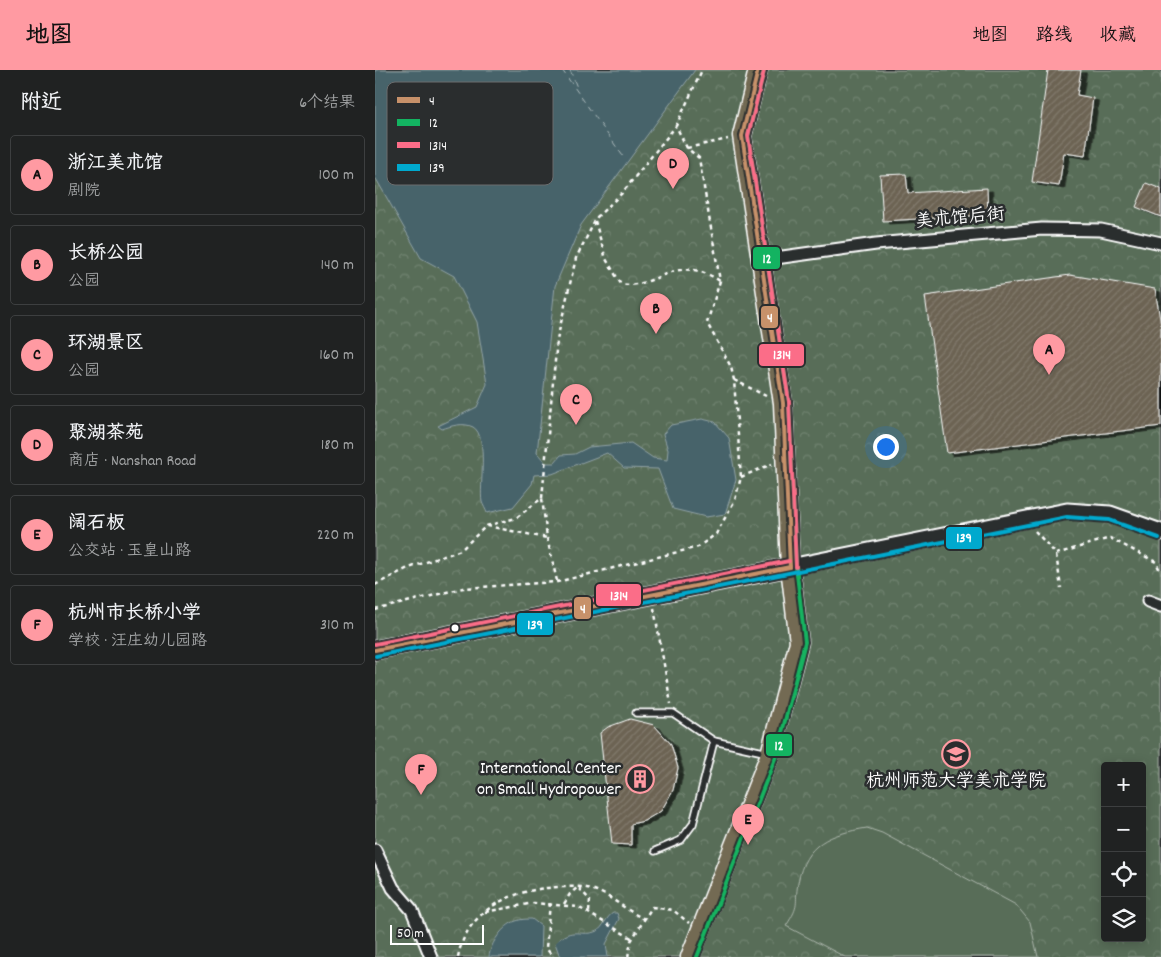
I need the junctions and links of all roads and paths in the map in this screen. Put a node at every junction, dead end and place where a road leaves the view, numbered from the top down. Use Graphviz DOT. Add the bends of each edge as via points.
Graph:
graph roads {
  1 [pos="702,70"];
  2 [pos="758,70"];
  3 [pos="676,126"];
  4 [pos="742,136"];
  5 [pos="687,148"];
  6 [pos="595,221"];
  7 [pos="1161,243"];
  8 [pos="761,260"];
  9 [pos="720,281"];
  10 [pos="734,380"];
  11 [pos="783,403"];
  12 [pos="785,458"];
  13 [pos="741,477"];
  14 [pos="542,498"];
  15 [pos="1023,519"];
  16 [pos="486,526"];
  17 [pos="1161,532"];
  18 [pos="547,538"];
  19 [pos="1056,554"];
  20 [pos="790,567"];
  21 [pos="1161,573"];
  22 [pos="557,582"];
  23 [pos="375,586"];
  24 [pos="1061,588"];
  25 [pos="651,595"];
  26 [pos="1148,601"];
  27 [pos="1161,606"];
  28 [pos="375,610"];
  29 [pos="375,647"];
  30 [pos="673,712"];
  31 [pos="635,713"];
  32 [pos="714,741"];
  33 [pos="770,754"];
  34 [pos="655,852"];
  35 [pos="376,854"];
  36 [pos="578,887"];
  37 [pos="550,903"];
  38 [pos="564,904"];
  39 [pos="484,912"];
  40 [pos="589,912"];
  41 [pos="645,919"];
  42 [pos="701,933"];
  43 [pos="633,938"];
  44 [pos="431,957"];
  45 [pos="458,957"];
  46 [pos="553,957"];
  47 [pos="628,957"];
  48 [pos="690,957"];
  1 -- 3 [label="path"];
  2 -- 4 [label="main road"];
  3 -- 5 [label="path"];
  3 -- 6 [label="path"];
  4 -- 5 [label="path"];
  4 -- 8 [label="main road"];
  5 -- 9 [label="path" via="699,158"];
  6 -- 9 [label="path" via="606,259 621,284 629,285 675,269 698,270"];
  6 -- 14 [label="path" via="576,258 557,340"];
  7 -- 8 [label="street, 美术馆后街" via="1101,230 1042,228 876,244"];
  8 -- 11 [label="main road"];
  9 -- 10 [label="path" via="707,323 731,367"];
  10 -- 11 [label="path"];
  10 -- 13 [label="path"];
  11 -- 12 [label="main road"];
  12 -- 13 [label="path"];
  12 -- 20 [label="main road"];
  13 -- 22 [label="path" via="735,500 716,534 697,547"];
  14 -- 16 [label="path" via="516,518"];
  14 -- 18 [label="path"];
  15 -- 17 [label="street" via="1067,511 1110,514"];
  15 -- 19 [label="path"];
  15 -- 20 [label="street"];
  16 -- 18 [label="path"];
  16 -- 23 [label="path" via="461,550 406,570"];
  18 -- 22 [label="path"];
  19 -- 21 [label="path" via="1110,538 1156,562"];
  19 -- 24 [label="path"];
  20 -- 25 [label="main road"];
  20 -- 33 [label="main road" via="799,642"];
  22 -- 28 [label="path" via="463,588"];
  25 -- 29 [label="main road"];
  25 -- 30 [label="path"];
  26 -- 27 [label="street"];
  30 -- 31 [label="lane"];
  30 -- 32 [label="lane"];
  32 -- 33 [label="lane"];
  32 -- 34 [label="lane" via="693,824 681,840"];
  33 -- 42 [label="main road"];
  35 -- 44 [label="street" via="393,888 412,910"];
  36 -- 38 [label="path"];
  36 -- 39 [label="path" via="527,891 507,897"];
  36 -- 40 [label="path" via="590,900"];
  36 -- 41 [label="path" via="597,891"];
  37 -- 38 [label="path"];
  37 -- 39 [label="path"];
  37 -- 46 [label="path" via="546,948"];
  38 -- 40 [label="path"];
  39 -- 45 [label="path" via="462,940"];
  40 -- 43 [label="path"];
  41 -- 42 [label="path" via="652,907 673,910"];
  41 -- 43 [label="path"];
  42 -- 48 [label="main road"];
  43 -- 47 [label="path"];
}
